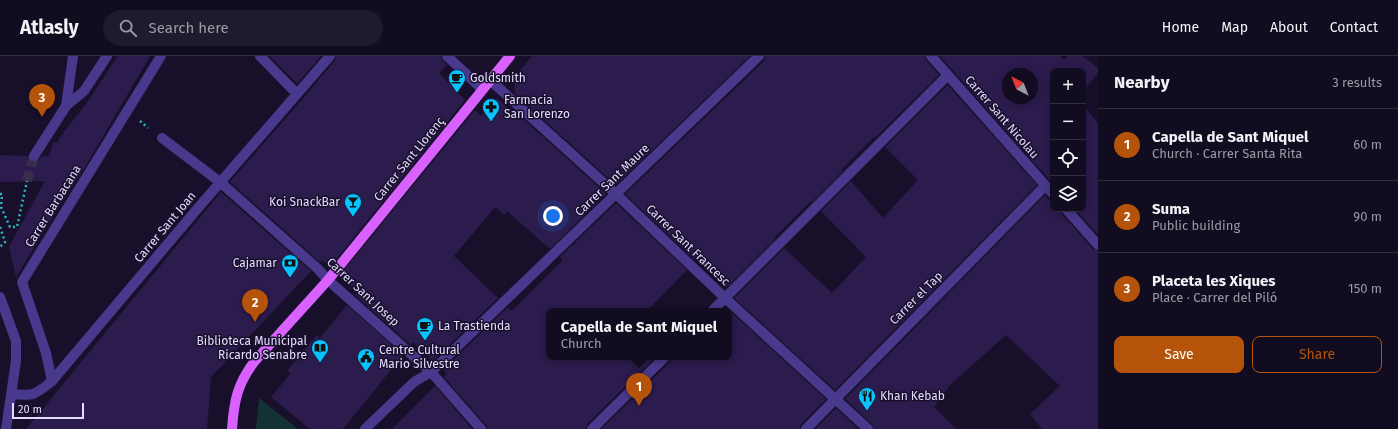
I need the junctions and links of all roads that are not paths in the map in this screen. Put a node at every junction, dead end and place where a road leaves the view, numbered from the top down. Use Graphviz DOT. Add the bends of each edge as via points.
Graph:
graph roads {
  1 [pos="73,56"];
  2 [pos="107,56"];
  3 [pos="161,56"];
  4 [pos="260,56"];
  5 [pos="330,56"];
  6 [pos="447,56"];
  7 [pos="510,56"];
  8 [pos="759,56"];
  9 [pos="930,56"];
  10 [pos="948,75"];
  11 [pos="490,80"];
  12 [pos="482,89"];
  13 [pos="297,94"];
  14 [pos="66,106"];
  15 [pos="162,138"];
  16 [pos="34,156"];
  17 [pos="220,182"];
  18 [pos="1045,186"];
  19 [pos="1050,191"];
  20 [pos="616,194"];
  21 [pos="1069,212"];
  22 [pos="1098,245"];
  23 [pos="328,280"];
  24 [pos="0,297"];
  25 [pos="725,298"];
  26 [pos="715,308"];
  27 [pos="662,360"];
  28 [pos="432,372"];
  29 [pos="52,381"];
  30 [pos="11,394"];
  31 [pos="835,399"];
  32 [pos="6,429"];
  33 [pos="232,429"];
  34 [pos="365,429"];
  35 [pos="481,429"];
  36 [pos="592,429"];
  37 [pos="806,429"];
  38 [pos="868,429"];
  1 -- 14 [label="street"];
  2 -- 14 [label="street" via="84,92"];
  3 -- 29 [label="street, Carrer Barbacana" via="22,282 46,353"];
  4 -- 13 [label="street"];
  5 -- 13 [label="street, Carrer Sant Joan"];
  6 -- 12 [label="street"];
  7 -- 11 [label="main road, Carrer Sant Llorenç"];
  8 -- 20 [label="street, Carrer Sant Maure"];
  9 -- 10 [label="street, Carrer Sant Nicolau"];
  10 -- 18 [label="street, Carrer Sant Nicolau"];
  10 -- 25 [label="street"];
  11 -- 12 [label="main road, Carrer Sant Llorenç"];
  11 -- 20 [label="street, Carrer Sant Francesc"];
  12 -- 23 [label="main road, Carrer Sant Llorenç"];
  13 -- 17 [label="street, Carrer Sant Joan"];
  14 -- 16 [label="street"];
  15 -- 17 [label="street, Carrer Sant Josep"];
  17 -- 23 [label="street, Carrer Sant Josep"];
  17 -- 29 [label="street, Carrer Sant Joan"];
  18 -- 19 [label="street, Carrer Sant Nicolau"];
  18 -- 31 [label="street, Carrer el Tap"];
  20 -- 25 [label="street, Carrer Sant Francesc"];
  20 -- 28 [label="street, Carrer Sant Maure"];
  21 -- 22 [label="street"];
  23 -- 28 [label="street, Carrer Sant Josep"];
  23 -- 33 [label="main road, Carrer Sant Llorenç" via="244,376 234,402"];
  24 -- 30 [label="street" via="16,342"];
  25 -- 26 [label="street"];
  25 -- 31 [label="street, Carrer Sant Francesc"];
  27 -- 36 [label="street"];
  28 -- 34 [label="street, Carrer Sant Maure" via="414,382"];
  28 -- 35 [label="street, Carrer Sant Josep"];
  29 -- 30 [label="street, Carrer Sant Joan" via="39,392 29,395"];
  30 -- 32 [label="street"];
  31 -- 37 [label="street, Carrer el Tap"];
  31 -- 38 [label="street, Carrer Sant Francesc"];
}
